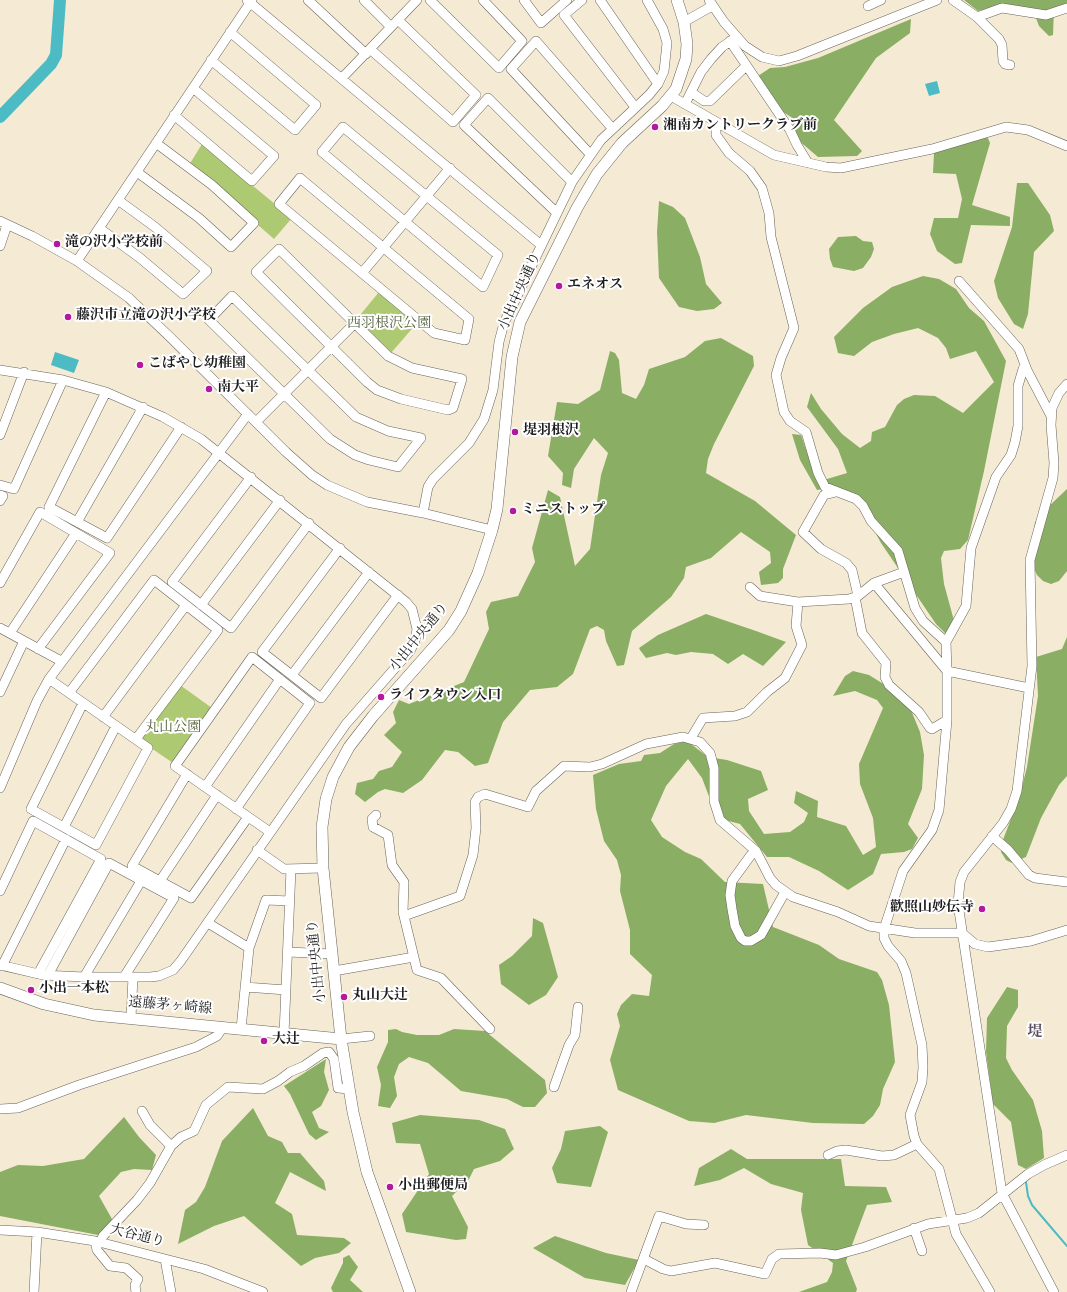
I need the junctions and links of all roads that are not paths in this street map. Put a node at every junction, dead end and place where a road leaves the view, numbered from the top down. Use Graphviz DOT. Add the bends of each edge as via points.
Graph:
graph roads {
  1 [pos="308,0"];
  2 [pos="364,0"];
  3 [pos="417,0"];
  4 [pos="430,0"];
  5 [pos="483,0"];
  6 [pos="524,0"];
  7 [pos="566,0"];
  8 [pos="582,0"];
  9 [pos="600,0"];
  10 [pos="647,0"];
  11 [pos="676,0"];
  12 [pos="881,0"];
  13 [pos="937,0"];
  14 [pos="953,0"];
  15 [pos="250,1"];
  16 [pos="710,3"];
  17 [pos="868,6"];
  18 [pos="1067,8"];
  19 [pos="977,17"];
  20 [pos="684,22"];
  21 [pos="395,24"];
  22 [pos="230,32"];
  23 [pos="733,39"];
  24 [pos="368,52"];
  25 [pos="211,60"];
  26 [pos="1010,65"];
  27 [pos="746,66"];
  28 [pos="342,78"];
  29 [pos="658,84"];
  30 [pos="193,88"];
  31 [pos="691,92"];
  32 [pos="671,96"];
  33 [pos="685,104"];
  34 [pos="635,107"];
  35 [pos="174,116"];
  36 [pos="716,122"];
  37 [pos="612,128"];
  38 [pos="156,144"];
  39 [pos="1067,146"];
  40 [pos="590,154"];
  41 [pos="808,163"];
  42 [pos="450,168"];
  43 [pos="137,172"];
  44 [pos="572,182"];
  45 [pos="426,196"];
  46 [pos="118,200"];
  47 [pos="557,213"];
  48 [pos="405,222"];
  49 [pos="4,223"];
  50 [pos="99,228"];
  51 [pos="541,245"];
  52 [pos="0,246"];
  53 [pos="384,247"];
  54 [pos="77,261"];
  55 [pos="362,272"];
  56 [pos="958,281"];
  57 [pos="354,323"];
  58 [pos="331,347"];
  59 [pos="0,370"];
  60 [pos="308,370"];
  61 [pos="1027,370"];
  62 [pos="24,372"];
  63 [pos="63,380"];
  64 [pos="1067,384"];
  65 [pos="106,392"];
  66 [pos="284,394"];
  67 [pos="143,407"];
  68 [pos="248,414"];
  69 [pos="1051,416"];
  70 [pos="256,422"];
  71 [pos="182,427"];
  72 [pos="0,435"];
  73 [pos="219,452"];
  74 [pos="251,477"];
  75 [pos="0,485"];
  76 [pos="836,492"];
  77 [pos="0,495"];
  78 [pos="280,500"];
  79 [pos="0,501"];
  80 [pos="423,512"];
  81 [pos="77,522"];
  82 [pos="309,523"];
  83 [pos="492,530"];
  84 [pos="76,533"];
  85 [pos="340,548"];
  86 [pos="369,572"];
  87 [pos="904,572"];
  88 [pos="0,583"];
  89 [pos="874,583"];
  90 [pos="750,587"];
  91 [pos="398,595"];
  92 [pos="856,597"];
  93 [pos="798,602"];
  94 [pos="186,605"];
  95 [pos="201,605"];
  96 [pos="0,628"];
  97 [pos="10,634"];
  98 [pos="24,641"];
  99 [pos="946,642"];
  100 [pos="38,649"];
  101 [pos="61,661"];
  102 [pos="948,670"];
  103 [pos="292,675"];
  104 [pos="49,679"];
  105 [pos="280,679"];
  106 [pos="1029,688"];
  107 [pos="0,692"];
  108 [pos="69,693"];
  109 [pos="84,703"];
  110 [pos="103,717"];
  111 [pos="947,720"];
  112 [pos="116,726"];
  113 [pos="690,738"];
  114 [pos="136,739"];
  115 [pos="187,774"];
  116 [pos="205,787"];
  117 [pos="0,788"];
  118 [pos="217,795"];
  119 [pos="236,809"];
  120 [pos="376,815"];
  121 [pos="248,817"];
  122 [pos="64,827"];
  123 [pos="270,832"];
  124 [pos="992,836"];
  125 [pos="66,839"];
  126 [pos="257,850"];
  127 [pos="756,851"];
  128 [pos="323,868"];
  129 [pos="291,869"];
  130 [pos="141,881"];
  131 [pos="160,881"];
  132 [pos="1067,882"];
  133 [pos="0,891"];
  134 [pos="785,892"];
  135 [pos="290,901"];
  136 [pos="404,916"];
  137 [pos="208,923"];
  138 [pos="884,929"];
  139 [pos="1067,930"];
  140 [pos="962,933"];
  141 [pos="249,948"];
  142 [pos="288,952"];
  143 [pos="332,954"];
  144 [pos="414,957"];
  145 [pos="1,966"];
  146 [pos="334,971"];
  147 [pos="38,974"];
  148 [pos="48,975"];
  149 [pos="84,977"];
  150 [pos="129,977"];
  151 [pos="245,986"];
  152 [pos="0,988"];
  153 [pos="286,990"];
  154 [pos="578,1007"];
  155 [pos="131,1018"];
  156 [pos="223,1027"];
  157 [pos="241,1029"];
  158 [pos="490,1029"];
  159 [pos="284,1034"];
  160 [pos="370,1036"];
  161 [pos="341,1039"];
  162 [pos="554,1087"];
  163 [pos="349,1090"];
  164 [pos="0,1109"];
  165 [pos="142,1111"];
  166 [pos="917,1144"];
  167 [pos="171,1146"];
  168 [pos="828,1155"];
  169 [pos="1067,1156"];
  170 [pos="1002,1193"];
  171 [pos="952,1219"];
  172 [pos="704,1225"];
  173 [pos="914,1228"];
  174 [pos="0,1230"];
  175 [pos="37,1232"];
  176 [pos="98,1242"];
  177 [pos="922,1251"];
  178 [pos="165,1259"];
  179 [pos="644,1259"];
  180 [pos="34,1292"];
  181 [pos="136,1292"];
  182 [pos="171,1292"];
  183 [pos="263,1292"];
  184 [pos="410,1292"];
  185 [pos="631,1292"];
  186 [pos="990,1292"];
  187 [pos="1054,1292"];
  1 -- 24 [label="street"];
  2 -- 21 [label="street"];
  3 -- 21 [label="street"];
  4 -- 5 [label="street" via="499,68 522,41"];
  6 -- 7 [label="street" via="541,23"];
  8 -- 34 [label="street" via="564,15"];
  9 -- 29 [label="street"];
  10 -- 29 [label="street" via="663,29 666,44 664,71"];
  11 -- 20 [label="main road"];
  12 -- 17 [label="street"];
  13 -- 23 [label="street" via="786,60 771,60 758,55"];
  14 -- 19 [label="street"];
  15 -- 22 [label="street"];
  15 -- 28 [label="street"];
  16 -- 20 [label="street"];
  16 -- 23 [label="street"];
  18 -- 19 [label="street" via="1046,15 1002,8"];
  19 -- 26 [label="street" via="999,39 1003,61"];
  20 -- 32 [label="main road" via="686,59"];
  21 -- 24 [label="street"];
  21 -- 24 [label="street" via="476,95 453,122"];
  22 -- 25 [label="street"];
  22 -- 25 [label="street" via="316,104 295,130"];
  23 -- 27 [label="street"];
  23 -- 31 [label="street" via="701,72"];
  24 -- 28 [label="street"];
  25 -- 30 [label="street"];
  27 -- 31 [label="street" via="710,101 704,102"];
  27 -- 41 [label="street" via="790,130"];
  28 -- 42 [label="street"];
  29 -- 34 [label="street"];
  30 -- 35 [label="street"];
  30 -- 35 [label="street" via="274,156 252,181"];
  31 -- 33 [label="street"];
  32 -- 33 [label="street"];
  32 -- 83 [label="main road, 小出中央通り" via="626,138 597,174 577,208 520,322 512,357 497,509"];
  33 -- 36 [label="street"];
  34 -- 37 [label="street"];
  35 -- 38 [label="street"];
  36 -- 41 [label="street" via="774,155"];
  36 -- 76 [label="street" via="716,135 729,153 750,171 762,188 769,213 771,237 794,328 776,375 784,412 790,421 806,432 818,474 825,487"];
  37 -- 40 [label="street"];
  37 -- 40 [label="street" via="536,42 511,69"];
  38 -- 43 [label="street"];
  38 -- 43 [label="street" via="212,185 254,223 231,247 199,218"];
  39 -- 41 [label="street" via="1028,130 1006,127 932,149 847,166 826,167"];
  40 -- 44 [label="street"];
  42 -- 45 [label="street"];
  42 -- 51 [label="street"];
  43 -- 46 [label="street"];
  44 -- 47 [label="street"];
  44 -- 47 [label="street" via="488,98 464,126"];
  45 -- 48 [label="street"];
  45 -- 48 [label="street" via="498,255 482,287"];
  45 -- 48 [label="street" via="343,127 322,152"];
  46 -- 50 [label="street"];
  46 -- 50 [label="street" via="207,271 183,294"];
  47 -- 51 [label="street"];
  48 -- 53 [label="street"];
  49 -- 52 [label="street"];
  49 -- 54 [label="street"];
  50 -- 54 [label="street"];
  51 -- 80 [label="street" via="504,323 493,390 484,418 469,443 433,479 428,487"];
  53 -- 55 [label="street"];
  53 -- 55 [label="street" via="300,178 279,204"];
  53 -- 55 [label="street" via="469,319 465,340 434,333"];
  54 -- 68 [label="street" via="149,316"];
  56 -- 61 [label="street" via="1011,338 1019,349"];
  57 -- 58 [label="street"];
  57 -- 58 [label="street" via="279,249 256,272"];
  57 -- 58 [label="street" via="377,346 400,363 462,379 453,408 448,410 401,399 378,390 366,382"];
  58 -- 60 [label="street"];
  59 -- 62 [label="street"];
  60 -- 66 [label="street"];
  60 -- 66 [label="street" via="232,296 209,320"];
  60 -- 66 [label="street" via="356,417 388,431 421,438 398,467 369,460 342,448"];
  61 -- 69 [label="street"];
  61 -- 99 [label="street" via="1023,369 1018,386 1018,426 1015,442 1011,454 996,477 971,548 966,606"];
  62 -- 63 [label="street"];
  62 -- 72 [label="street"];
  63 -- 65 [label="street"];
  63 -- 75 [label="street" via="14,489"];
  64 -- 69 [label="street" via="1055,401"];
  65 -- 67 [label="street"];
  65 -- 81 [label="street" via="49,507"];
  66 -- 70 [label="street"];
  67 -- 71 [label="street"];
  67 -- 81 [label="street"];
  68 -- 70 [label="street"];
  68 -- 73 [label="street"];
  69 -- 106 [label="street" via="1053,478 1030,560 1032,666"];
  70 -- 80 [label="street" via="312,475 327,485 367,502"];
  71 -- 73 [label="street"];
  71 -- 81 [label="street" via="107,538"];
  73 -- 74 [label="street"];
  73 -- 101 [label="street"];
  74 -- 78 [label="street"];
  74 -- 95 [label="street" via="172,582"];
  76 -- 87 [label="street" via="856,499 863,506 871,521 898,551"];
  76 -- 92 [label="street" via="824,495 802,532 821,549 846,563 854,576"];
  77 -- 79 [label="street" via="3,496"];
  78 -- 82 [label="street"];
  78 -- 95 [label="street"];
  80 -- 83 [label="street"];
  82 -- 85 [label="street"];
  82 -- 95 [label="street" via="230,628"];
  83 -- 128 [label="main road, 小出中央通り" via="462,611 449,630 373,716 349,747 333,776 322,827"];
  84 -- 88 [label="street" via="40,512"];
  84 -- 97 [label="street"];
  84 -- 100 [label="street" via="110,553"];
  85 -- 86 [label="street"];
  85 -- 103 [label="street" via="262,652"];
  86 -- 91 [label="street"];
  86 -- 103 [label="street"];
  87 -- 89 [label="street"];
  87 -- 99 [label="street" via="915,608 923,621"];
  89 -- 92 [label="street"];
  89 -- 102 [label="street"];
  90 -- 93 [label="street" via="760,596"];
  91 -- 103 [label="street" via="321,698"];
  91 -- 123 [label="street" via="412,609 416,619 415,641 410,651 346,724"];
  92 -- 93 [label="street"];
  92 -- 111 [label="street" via="862,633 886,663 885,677 889,685 919,712 930,728"];
  93 -- 113 [label="street" via="796,626 802,645 785,678 747,712 735,716 703,718"];
  94 -- 108 [label="street" via="154,580"];
  94 -- 110 [label="street"];
  94 -- 114 [label="street" via="218,630"];
  96 -- 97 [label="street"];
  97 -- 98 [label="street"];
  98 -- 100 [label="street"];
  98 -- 107 [label="street"];
  99 -- 102 [label="street"];
  100 -- 101 [label="street"];
  101 -- 104 [label="street"];
  102 -- 106 [label="street"];
  102 -- 111 [label="street"];
  104 -- 108 [label="street"];
  104 -- 117 [label="street"];
  105 -- 115 [label="street" via="252,657 175,766"];
  105 -- 116 [label="street"];
  105 -- 119 [label="street" via="310,703"];
  106 -- 124 [label="street" via="1017,791 1010,809"];
  108 -- 109 [label="street"];
  109 -- 110 [label="street"];
  109 -- 122 [label="street" via="31,809"];
  110 -- 112 [label="street"];
  111 -- 138 [label="street" via="936,821 903,871"];
  112 -- 114 [label="street"];
  112 -- 122 [label="street"];
  113 -- 127 [label="street" via="700,742 710,753 714,768 714,801 720,820"];
  113 -- 136 [label="street" via="683,736 646,744 590,767 564,766 540,787 528,807 485,794 478,797 475,802 473,855 460,896"];
  114 -- 122 [label="street" via="148,748 96,845"];
  115 -- 116 [label="street"];
  115 -- 131 [label="street" via="132,866"];
  116 -- 118 [label="street"];
  118 -- 119 [label="street"];
  118 -- 131 [label="street"];
  119 -- 121 [label="street"];
  120 -- 136 [label="street" via="372,819 373,827 388,835 392,865 404,882"];
  121 -- 123 [label="street"];
  121 -- 131 [label="street" via="191,898"];
  123 -- 126 [label="street"];
  124 -- 132 [label="street" via="1029,875"];
  124 -- 140 [label="street" via="972,860 960,882 958,904"];
  125 -- 133 [label="street" via="33,821"];
  125 -- 145 [label="street"];
  125 -- 147 [label="street" via="101,859"];
  126 -- 129 [label="street" via="284,869"];
  126 -- 137 [label="street"];
  127 -- 134 [label="street" via="770,878"];
  127 -- 134 [label="street" via="732,881 732,909 735,926 741,938 745,941 761,935"];
  128 -- 129 [label="street"];
  128 -- 143 [label="main road, 小出中央通り"];
  129 -- 135 [label="street"];
  130 -- 148 [label="street" via="109,863"];
  130 -- 149 [label="street"];
  130 -- 150 [label="street" via="174,898"];
  134 -- 138 [label="street" via="861,923"];
  135 -- 141 [label="street" via="266,900"];
  135 -- 142 [label="street"];
  136 -- 144 [label="street"];
  137 -- 141 [label="street"];
  137 -- 150 [label="street" via="173,970 159,976"];
  138 -- 140 [label="street" via="915,933"];
  138 -- 166 [label="street" via="884,938 901,960 906,973 922,1045 922,1082 910,1115"];
  139 -- 140 [label="street" via="1031,941 988,947 975,944"];
  140 -- 170 [label="street"];
  141 -- 151 [label="street"];
  142 -- 143 [label="street"];
  142 -- 153 [label="street"];
  143 -- 146 [label="main road, 小出中央通り"];
  144 -- 146 [label="street"];
  144 -- 158 [label="street" via="417,970 441,978"];
  145 -- 147 [label="street"];
  146 -- 161 [label="main road, 小出中央通り"];
  147 -- 148 [label="street"];
  148 -- 149 [label="street"];
  149 -- 150 [label="street"];
  150 -- 155 [label="street"];
  151 -- 153 [label="street"];
  151 -- 157 [label="street"];
  152 -- 155 [label="main road, 遠藤茅ヶ崎線" via="44,1004 70,1010"];
  153 -- 159 [label="street"];
  154 -- 162 [label="street" via="575,1035"];
  155 -- 156 [label="main road, 遠藤茅ヶ崎線"];
  156 -- 157 [label="main road, 遠藤茅ヶ崎線"];
  156 -- 164 [label="street" via="217,1036 196,1046 18,1108"];
  157 -- 159 [label="main road, 遠藤茅ヶ崎線"];
  159 -- 161 [label="main road, 遠藤茅ヶ崎線"];
  160 -- 161 [label="street"];
  161 -- 163 [label="main road, 小出中央通り"];
  163 -- 167 [label="street" via="338,1088 334,1059 329,1052 323,1053 264,1089 228,1087 206,1104 194,1131 181,1137"];
  163 -- 184 [label="main road, 小出中央通り" via="367,1172"];
  165 -- 167 [label="street" via="150,1125"];
  166 -- 168 [label="street" via="894,1155 882,1156 846,1150"];
  166 -- 171 [label="street" via="939,1169"];
  167 -- 176 [label="street" via="150,1183"];
  169 -- 170 [label="street" via="1044,1165"];
  170 -- 171 [label="street" via="979,1213 967,1218"];
  170 -- 187 [label="street"];
  171 -- 173 [label="street"];
  171 -- 186 [label="street" via="956,1234"];
  172 -- 179 [label="street" via="686,1224 659,1216"];
  173 -- 177 [label="street"];
  173 -- 179 [label="street" via="836,1255 820,1252 775,1255 765,1274 715,1264 672,1271"];
  174 -- 175 [label="street, 大谷通り"];
  175 -- 176 [label="street, 大谷通り"];
  175 -- 180 [label="street"];
  176 -- 178 [label="street, 大谷通り"];
  176 -- 181 [label="street" via="97,1250 110,1266 126,1268 138,1279 135,1285"];
  178 -- 182 [label="street"];
  178 -- 183 [label="street, 大谷通り" via="224,1276"];
  179 -- 185 [label="street"];
}
